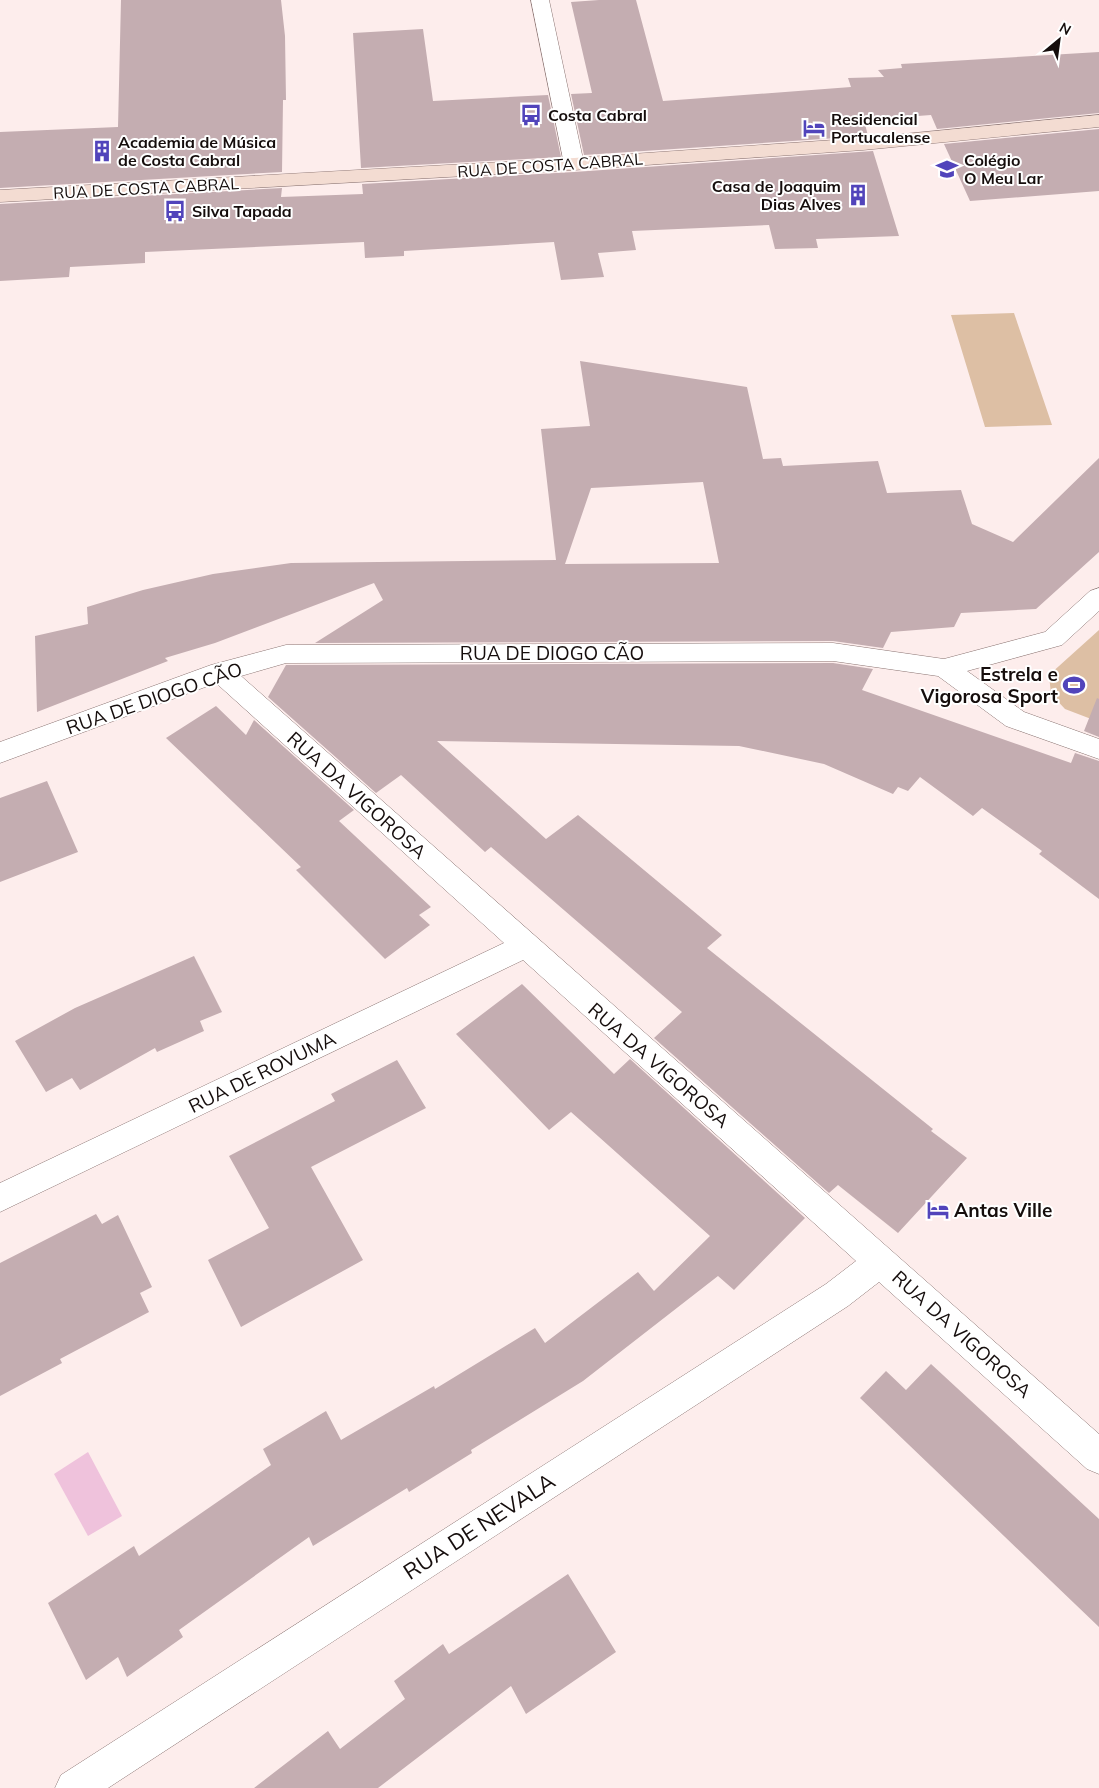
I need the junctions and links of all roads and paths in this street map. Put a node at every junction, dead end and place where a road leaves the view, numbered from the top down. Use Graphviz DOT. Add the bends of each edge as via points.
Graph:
graph roads {
  1 [pos="540,0"];
  2 [pos="1099,121"];
  3 [pos="574,164"];
  4 [pos="0,196"];
  5 [pos="1099,597"];
  6 [pos="944,668"];
  7 [pos="220,672"];
  8 [pos="1099,749"];
  9 [pos="0,753"];
  10 [pos="525,946"];
  11 [pos="0,1198"];
  12 [pos="881,1261"];
  13 [pos="1099,1457"];
  14 [pos="74,1788"];
  1 -- 3 [label="street"];
  2 -- 3 [label="main road, RUA DE COSTA CABRAL" via="863,144"];
  3 -- 4 [label="main road, RUA DE COSTA CABRAL"];
  5 -- 6 [label="street, RUA DE DIOGO CÃO" via="1052,639"];
  6 -- 7 [label="street, RUA DE DIOGO CÃO" via="834,652 286,654"];
  6 -- 8 [label="street" via="1015,719"];
  7 -- 9 [label="street, RUA DE DIOGO CÃO"];
  7 -- 10 [label="street, RUA DA VIGOROSA"];
  10 -- 11 [label="street, RUA DE ROVUMA"];
  10 -- 12 [label="street, RUA DA VIGOROSA"];
  12 -- 13 [label="street, RUA DA VIGOROSA"];
  12 -- 14 [label="street, RUA DE NEVALA" via="837,1295"];
}
